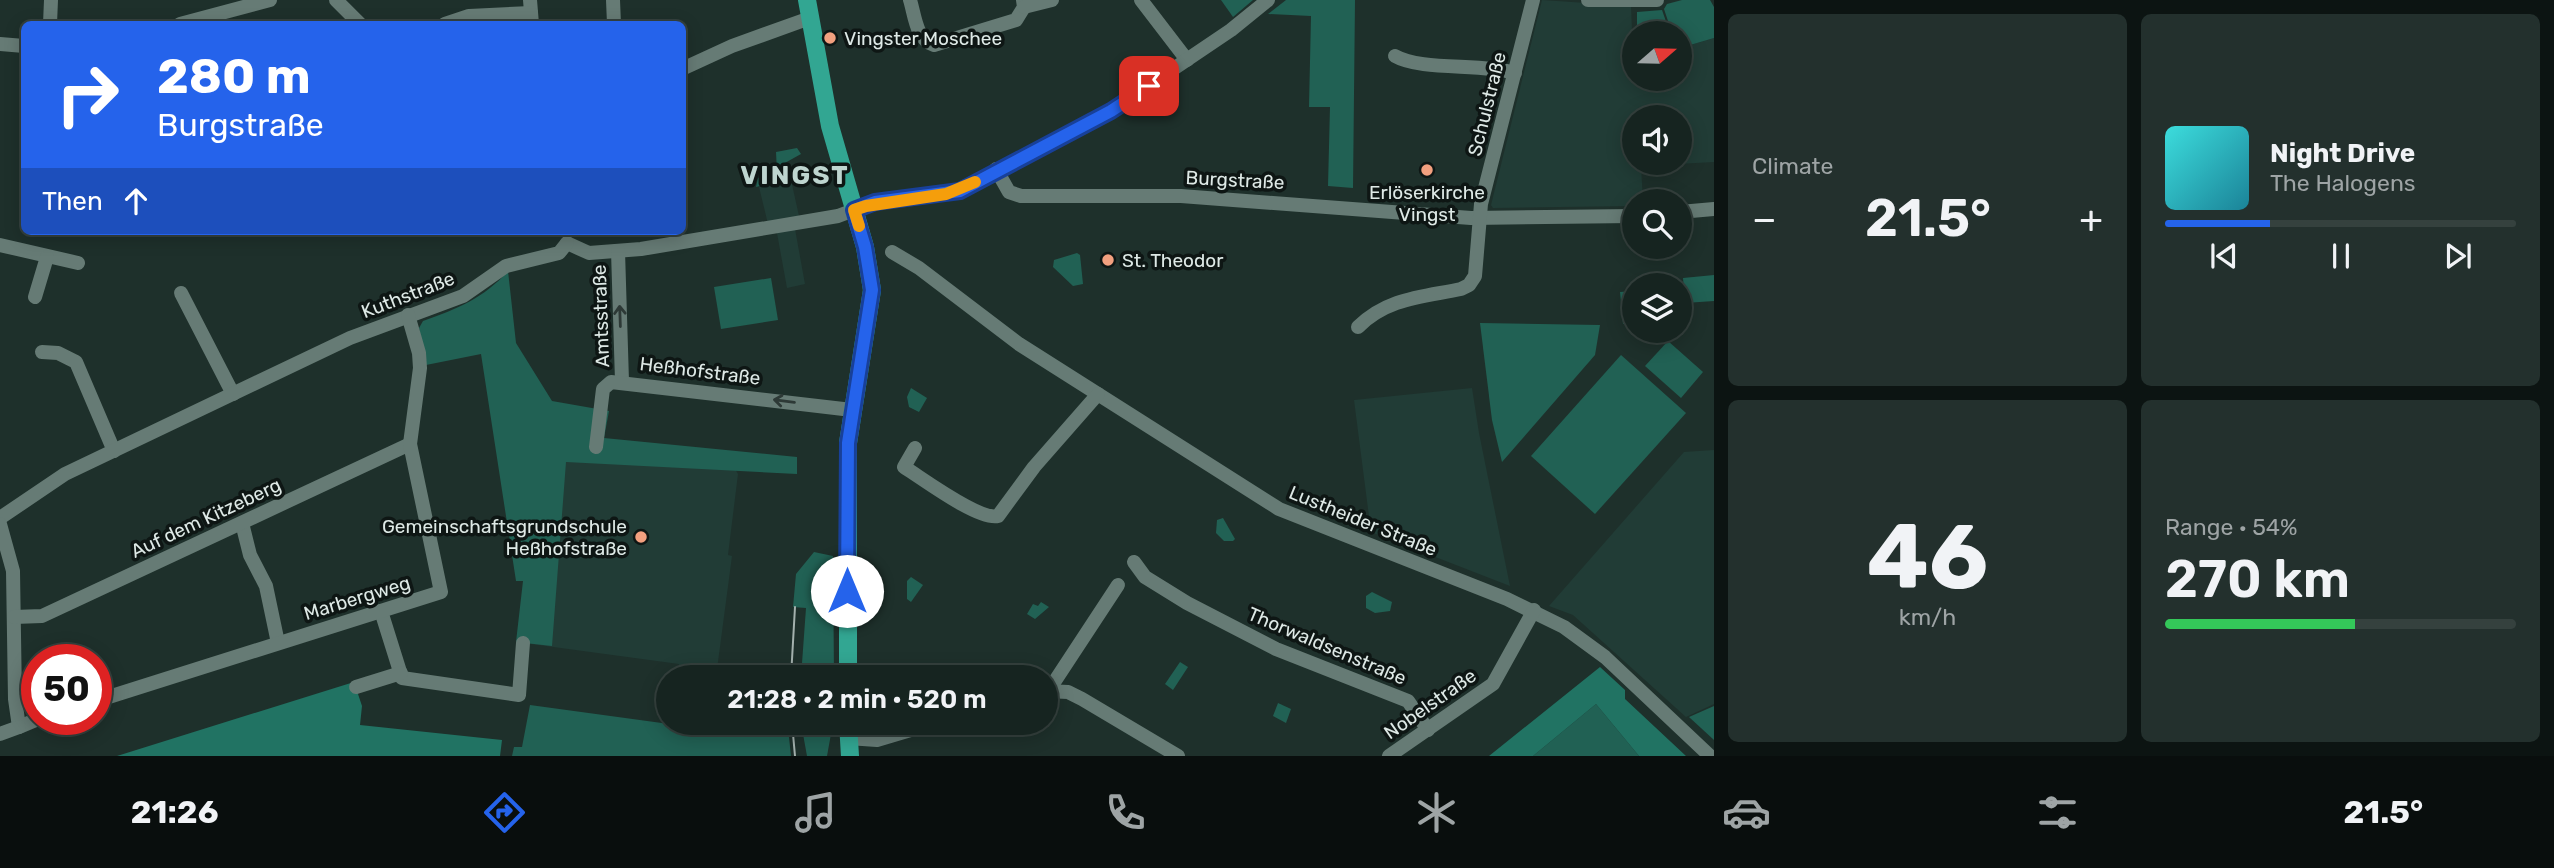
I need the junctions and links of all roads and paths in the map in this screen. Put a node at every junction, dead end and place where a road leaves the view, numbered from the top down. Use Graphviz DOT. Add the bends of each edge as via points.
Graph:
graph roads {
  1 [pos="51,0"];
  2 [pos="270,0"];
  3 [pos="336,0"];
  4 [pos="613,0"];
  5 [pos="807,0"];
  6 [pos="910,0"];
  7 [pos="1052,0"];
  8 [pos="1141,0"];
  9 [pos="1268,0"];
  10 [pos="1533,0"];
  11 [pos="1588,0"];
  12 [pos="1657,0"];
  13 [pos="1023,3"];
  14 [pos="531,12"];
  15 [pos="810,18"];
  16 [pos="50,21"];
  17 [pos="191,21"];
  18 [pos="357,21"];
  19 [pos="454,21"];
  20 [pos="614,21"];
  21 [pos="0,44"];
  22 [pos="21,46"];
  23 [pos="1395,56"];
  24 [pos="1186,60"];
  25 [pos="686,67"];
  26 [pos="1515,73"];
  27 [pos="996,169"];
  28 [pos="1714,208"];
  29 [pos="854,210"];
  30 [pos="1692,211"];
  31 [pos="1622,216"];
  32 [pos="1480,218"];
  33 [pos="564,237"];
  34 [pos="0,244"];
  35 [pos="618,251"];
  36 [pos="892,252"];
  37 [pos="47,257"];
  38 [pos="78,263"];
  39 [pos="181,293"];
  40 [pos="35,297"];
  41 [pos="408,315"];
  42 [pos="1358,327"];
  43 [pos="42,352"];
  44 [pos="622,381"];
  45 [pos="233,394"];
  46 [pos="1098,394"];
  47 [pos="852,410"];
  48 [pos="410,444"];
  49 [pos="596,447"];
  50 [pos="915,448"];
  51 [pos="114,451"];
  52 [pos="0,518"];
  53 [pos="242,523"];
  54 [pos="0,524"];
  55 [pos="1134,562"];
  56 [pos="1118,585"];
  57 [pos="1534,610"];
  58 [pos="382,611"];
  59 [pos="14,617"];
  60 [pos="278,643"];
  61 [pos="523,643"];
  62 [pos="848,665"];
  63 [pos="401,673"];
  64 [pos="1058,676"];
  65 [pos="356,687"];
  66 [pos="1058,692"];
  67 [pos="112,696"];
  68 [pos="19,727"];
  69 [pos="1427,730"];
  70 [pos="0,734"];
  71 [pos="894,735"];
  72 [pos="849,739"];
  73 [pos="844,756"];
  74 [pos="1178,756"];
  75 [pos="1389,756"];
  76 [pos="1710,756"];
  1 -- 16 [label="street"];
  2 -- 17 [label="street"];
  3 -- 18 [label="street"];
  4 -- 20 [label="street"];
  5 -- 15 [label="main road"];
  6 -- 13 [label="street" via="920,35 934,45 1016,20"];
  7 -- 13 [label="street"];
  8 -- 24 [label="street"];
  9 -- 24 [label="street"];
  10 -- 26 [label="street, Schulstraße"];
  11 -- 12 [label="street"];
  14 -- 19 [label="street"];
  15 -- 25 [label="street"];
  15 -- 29 [label="main road" via="830,126"];
  21 -- 22 [label="street"];
  23 -- 26 [label="street"];
  24 -- 27 [label="street" via="1111,111"];
  26 -- 32 [label="street, Schulstraße"];
  27 -- 29 [label="street" via="960,191 875,202"];
  27 -- 32 [label="street, Burgstraße" via="1009,192 1021,196 1194,197"];
  28 -- 30 [label="street"];
  29 -- 35 [label="street, Kuthstraße"];
  29 -- 47 [label="main road" via="872,290"];
  31 -- 32 [label="street, Burgstraße"];
  32 -- 42 [label="street, Schulstraße" via="1475,276 1469,285 1378,309"];
  33 -- 35 [label="street, Kuthstraße" via="589,253"];
  33 -- 41 [label="street, Kuthstraße" via="559,253 506,266 463,296"];
  34 -- 37 [label="street"];
  44 -- 35 [label="street, Amtsstraße, one-way"];
  36 -- 46 [label="street, Lustheider Straße" via="1019,344"];
  37 -- 38 [label="street"];
  37 -- 40 [label="street"];
  39 -- 45 [label="street"];
  41 -- 45 [label="street, Kuthstraße"];
  41 -- 48 [label="street, Marbergweg" via="420,368"];
  43 -- 51 [label="street" via="58,353 76,362"];
  47 -- 44 [label="street, Heßhofstraße, one-way"];
  44 -- 49 [label="street, Heßhofstraße" via="603,389"];
  45 -- 51 [label="street, Kuthstraße"];
  46 -- 50 [label="street" via="998,516 976,512 904,467"];
  46 -- 57 [label="street, Lustheider Straße" via="1300,520"];
  47 -- 62 [label="main road" via="847,476"];
  48 -- 53 [label="street, Auf dem Kitzeberg"];
  48 -- 58 [label="street, Marbergweg" via="441,592"];
  51 -- 52 [label="street, Kuthstraße" via="65,474"];
  53 -- 59 [label="street, Auf dem Kitzeberg" via="42,616"];
  53 -- 60 [label="street" via="250,555 266,586"];
  54 -- 59 [label="street" via="13,571"];
  55 -- 69 [label="street, Thorwaldsenstraße" via="1145,577 1276,649 1408,701"];
  56 -- 64 [label="street"];
  57 -- 69 [label="street, Nobelstraße" via="1493,684"];
  57 -- 76 [label="street, Lustheider Straße" via="1605,657"];
  58 -- 60 [label="street, Marbergweg"];
  58 -- 63 [label="street"];
  59 -- 68 [label="street"];
  60 -- 67 [label="street, Marbergweg"];
  61 -- 63 [label="street" via="519,695 402,678"];
  63 -- 65 [label="street"];
  66 -- 74 [label="street" via="1082,699"];
  68 -- 70 [label="street"];
  69 -- 75 [label="street, Nobelstraße"];
  71 -- 72 [label="street"];
  72 -- 73 [label="main road"];
}
